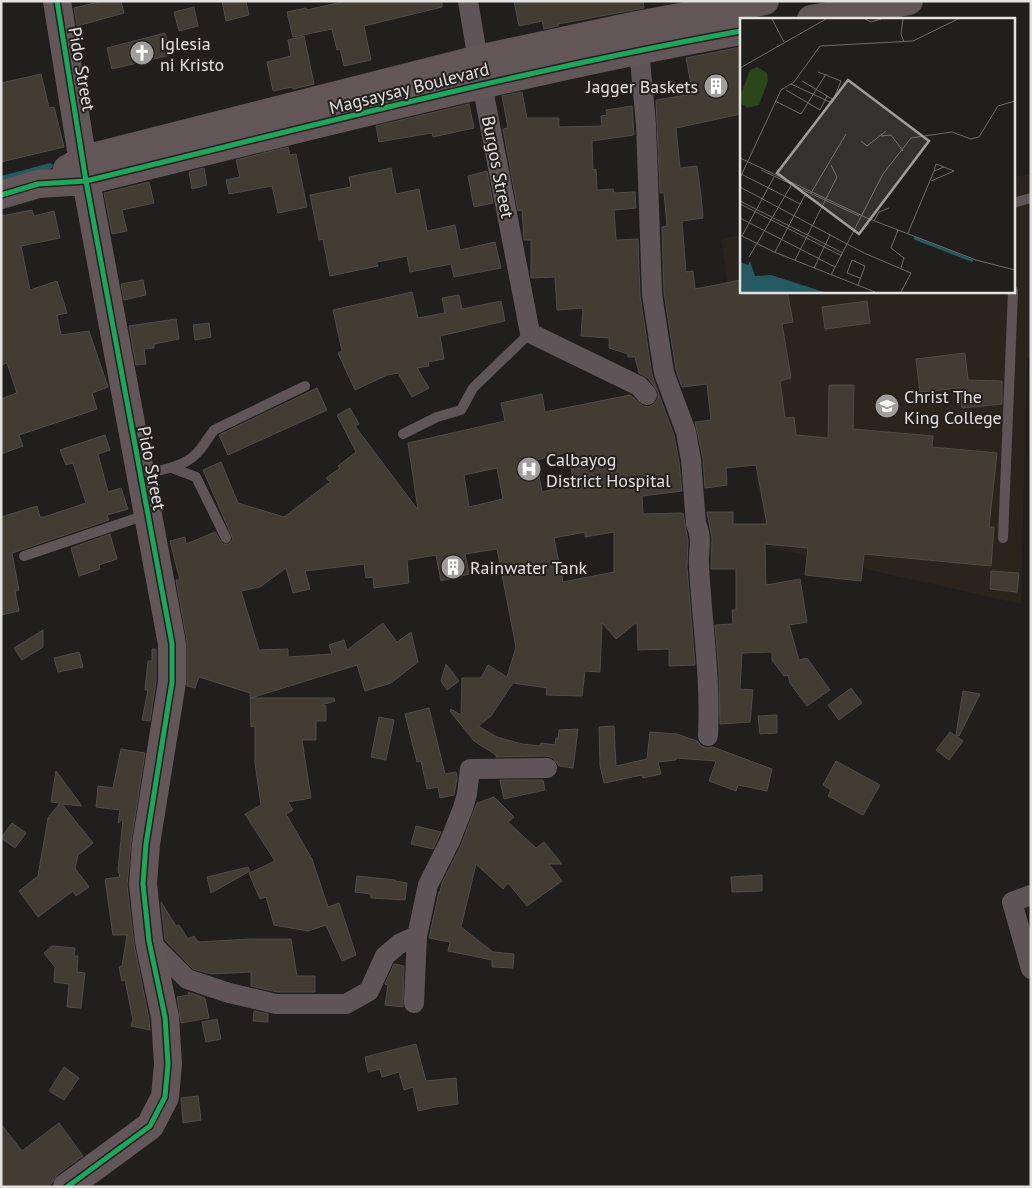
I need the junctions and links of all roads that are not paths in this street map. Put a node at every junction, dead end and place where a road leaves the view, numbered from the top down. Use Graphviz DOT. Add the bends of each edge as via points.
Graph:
graph roads {
  1 [pos="57,1"];
  2 [pos="468,1"];
  3 [pos="765,1"];
  4 [pos="908,1"];
  5 [pos="851,6"];
  6 [pos="814,18"];
  7 [pos="661,28"];
  8 [pos="740,32"];
  9 [pos="480,72"];
  10 [pos="85,170"];
  11 [pos="1,195"];
  12 [pos="1031,198"];
  13 [pos="1014,202"];
  14 [pos="1013,292"];
  15 [pos="530,333"];
  16 [pos="305,386"];
  17 [pos="647,395"];
  18 [pos="403,434"];
  19 [pos="172,468"];
  20 [pos="140,475"];
  21 [pos="147,514"];
  22 [pos="226,538"];
  23 [pos="1003,538"];
  24 [pos="24,556"];
  25 [pos="708,736"];
  26 [pos="547,768"];
  27 [pos="1031,895"];
  28 [pos="417,936"];
  29 [pos="1027,939"];
  30 [pos="149,941"];
  31 [pos="1031,969"];
  32 [pos="414,1003"];
  33 [pos="67,1187"];
  1 -- 10 [label="street, Pido Street"];
  2 -- 9 [label="street, Burgos Street"];
  3 -- 7 [label="street, Magsaysay Boulevard"];
  4 -- 5 [label="street"];
  5 -- 6 [label="street"];
  7 -- 8 [label="street, Magsaysay Boulevard"];
  7 -- 9 [label="street, Magsaysay Boulevard"];
  7 -- 25 [label="street" via="646,124 652,294 664,373 686,432 691,460 696,524 700,532 698,563 710,706"];
  9 -- 10 [label="street, Magsaysay Boulevard"];
  9 -- 15 [label="street, Burgos Street"];
  10 -- 11 [label="street, Magsaysay Boulevard"];
  10 -- 20 [label="street, Pido Street"];
  12 -- 13 [label="lane"];
  14 -- 23 [label="lane"];
  15 -- 17 [label="street" via="639,386"];
  15 -- 18 [label="lane" via="473,388 461,410 437,417"];
  16 -- 19 [label="lane" via="214,430 196,456"];
  19 -- 20 [label="lane"];
  19 -- 22 [label="lane" via="196,477"];
  20 -- 21 [label="street, Pido Street"];
  21 -- 24 [label="lane"];
  21 -- 30 [label="street, Pido Street" via="172,644 172,682 146,844 143,884"];
  26 -- 28 [label="street" via="470,769 463,808 428,885"];
  27 -- 29 [label="street" via="1012,902"];
  28 -- 30 [label="street" via="399,944 385,956 369,991 346,1004 276,1004 220,990 187,979"];
  28 -- 32 [label="street"];
  29 -- 31 [label="street"];
  30 -- 33 [label="street, Pido Street" via="165,1017 168,1064 165,1097 150,1126"];
}
